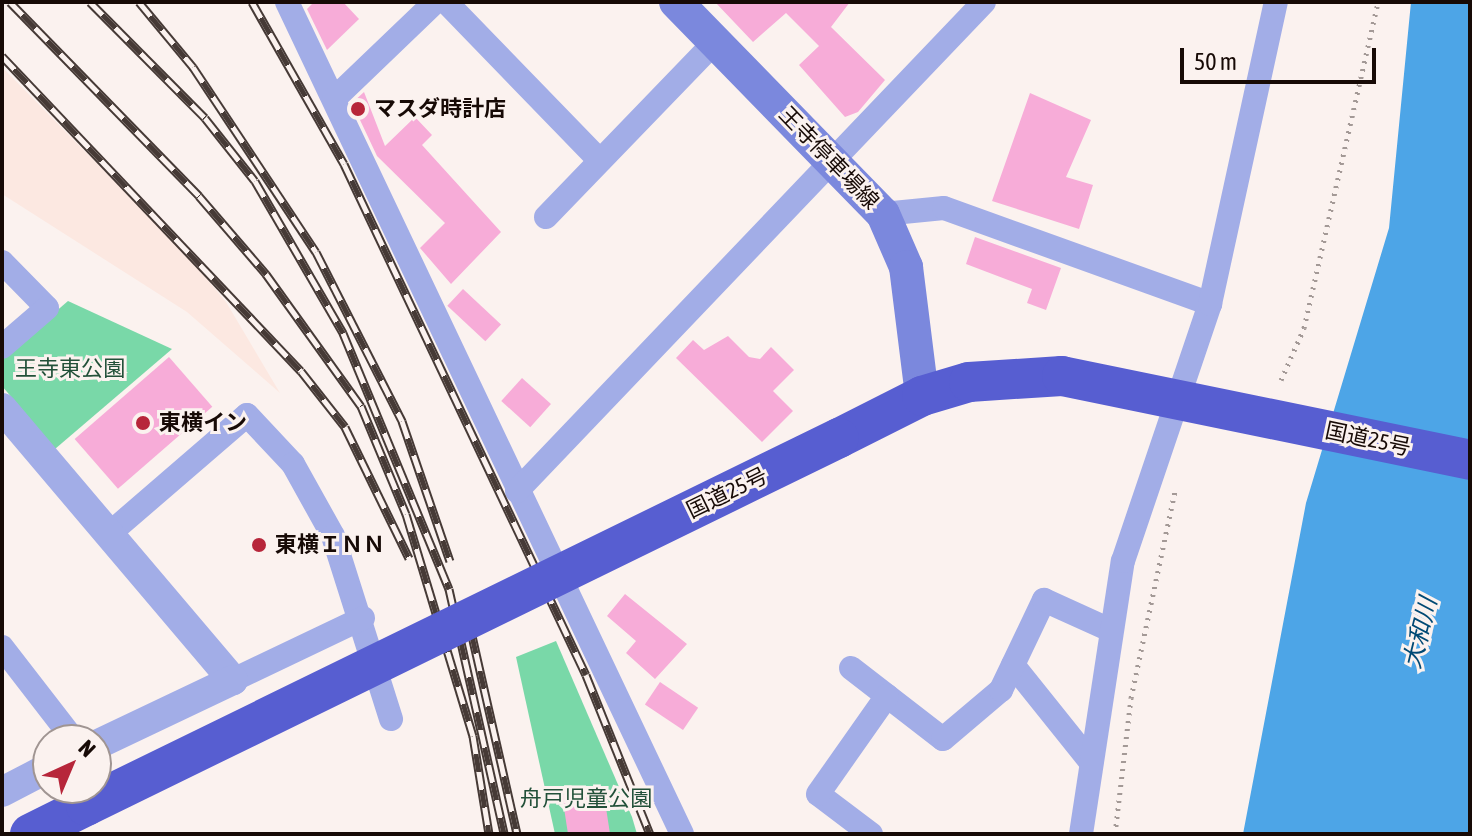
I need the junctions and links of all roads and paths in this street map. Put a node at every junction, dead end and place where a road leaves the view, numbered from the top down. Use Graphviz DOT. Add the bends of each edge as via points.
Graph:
graph roads {
  1 [pos="287,2"];
  2 [pos="435,2"];
  3 [pos="446,2"];
  4 [pos="676,2"];
  5 [pos="984,2"];
  6 [pos="1276,2"];
  7 [pos="1378,2"];
  8 [pos="715,42"];
  9 [pos="334,99"];
  10 [pos="832,160"];
  11 [pos="600,161"];
  12 [pos="883,214"];
  13 [pos="546,217"];
  14 [pos="2,262"];
  15 [pos="1210,304"];
  16 [pos="2,347"];
  17 [pos="1281,380"];
  18 [pos="922,396"];
  19 [pos="1194,403"];
  20 [pos="2,408"];
  21 [pos="1167,443"];
  22 [pos="1470,460"];
  23 [pos="517,491"];
  24 [pos="109,534"];
  25 [pos="363,618"];
  26 [pos="1108,629"];
  27 [pos="2,647"];
  28 [pos="1013,665"];
  29 [pos="851,668"];
  30 [pos="233,680"];
  31 [pos="887,696"];
  32 [pos="391,719"];
  33 [pos="62,724"];
  34 [pos="112,737"];
  35 [pos="1089,760"];
  36 [pos="32,776"];
  37 [pos="2,792"];
  38 [pos="30,834"];
  39 [pos="682,834"];
  40 [pos="871,834"];
  41 [pos="1081,834"];
  42 [pos="1115,834"];
  1 -- 9 [label="street"];
  2 -- 9 [label="street"];
  3 -- 11 [label="street"];
  4 -- 8 [label="main road, 王寺停車場線"];
  5 -- 10 [label="street"];
  6 -- 15 [label="street"];
  7 -- 17 [label="path" via="1319,269"];
  8 -- 10 [label="main road, 王寺停車場線"];
  8 -- 11 [label="street"];
  9 -- 23 [label="street"];
  10 -- 12 [label="main road, 王寺停車場線"];
  10 -- 23 [label="street"];
  11 -- 13 [label="street"];
  12 -- 15 [label="street" via="944,208"];
  12 -- 18 [label="main road, 王寺停車場線" via="906,267"];
  14 -- 16 [label="street" via="47,308"];
  15 -- 19 [label="street"];
  18 -- 19 [label="highway, 国道25号" via="969,382 1050,376"];
  18 -- 38 [label="highway, 国道25号, bridge"];
  19 -- 21 [label="street"];
  19 -- 22 [label="highway, 国道25号"];
  20 -- 24 [label="street"];
  21 -- 26 [label="street" via="1123,561"];
  21 -- 42 [label="path" via="1181,464 1131,698"];
  23 -- 39 [label="street"];
  24 -- 25 [label="street" via="247,415 305,481"];
  24 -- 30 [label="street"];
  25 -- 30 [label="street"];
  25 -- 32 [label="street"];
  26 -- 28 [label="street" via="1044,600"];
  26 -- 35 [label="street"];
  27 -- 33 [label="street"];
  28 -- 31 [label="street" via="1001,690 943,739"];
  28 -- 35 [label="street"];
  29 -- 31 [label="street"];
  30 -- 34 [label="street"];
  31 -- 40 [label="street" via="818,794"];
  35 -- 41 [label="street"];
  36 -- 37 [label="street"];
}
